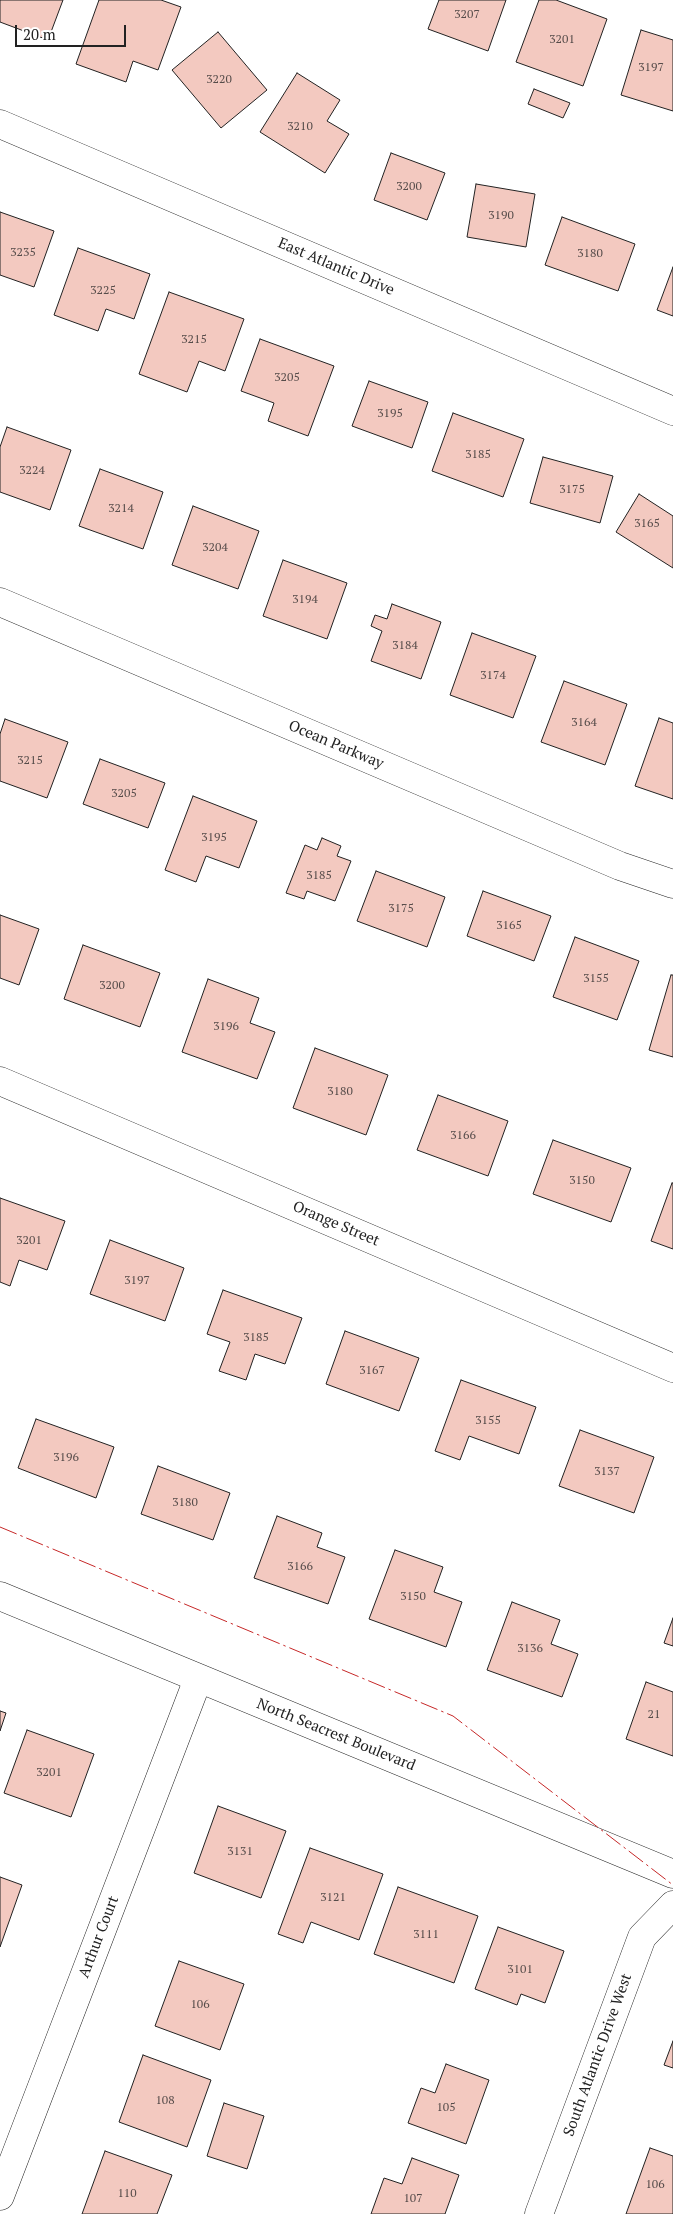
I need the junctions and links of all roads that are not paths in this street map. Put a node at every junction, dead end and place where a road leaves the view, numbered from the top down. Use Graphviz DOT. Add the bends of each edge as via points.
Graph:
graph roads {
  1 [pos="0,124"];
  2 [pos="673,411"];
  3 [pos="0,602"];
  4 [pos="673,884"];
  5 [pos="0,1080"];
  6 [pos="673,1368"];
  7 [pos="0,1596"];
  8 [pos="198,1679"];
  9 [pos="673,1874"];
  10 [pos="673,1905"];
  11 [pos="0,2196"];
  12 [pos="539,2214"];
  1 -- 2 [label="street, East Atlantic Drive"];
  3 -- 4 [label="street, Ocean Parkway" via="620,866"];
  5 -- 6 [label="street, Orange Street"];
  7 -- 8 [label="street, North Seacrest Boulevard"];
  8 -- 9 [label="street, North Seacrest Boulevard"];
  8 -- 11 [label="street, Arthur Court"];
  10 -- 12 [label="street, South Atlantic Drive West" via="642,1937"];
}
